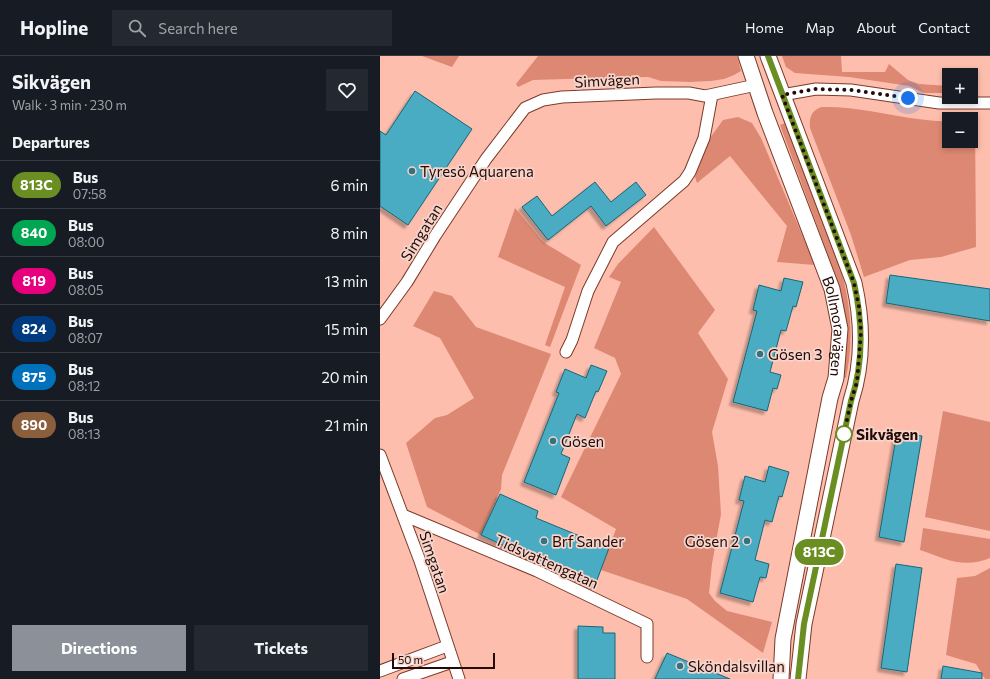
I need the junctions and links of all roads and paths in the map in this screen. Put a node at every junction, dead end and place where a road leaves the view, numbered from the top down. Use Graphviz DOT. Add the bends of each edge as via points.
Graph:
graph roads {
  1 [pos="746,56"];
  2 [pos="768,56"];
  3 [pos="756,85"];
  4 [pos="712,95"];
  5 [pos="782,95"];
  6 [pos="990,103"];
  7 [pos="486,159"];
  8 [pos="380,319"];
  9 [pos="566,352"];
  10 [pos="830,398"];
  11 [pos="851,401"];
  12 [pos="380,455"];
  13 [pos="403,515"];
  14 [pos="447,646"];
  15 [pos="647,657"];
  16 [pos="452,662"];
  17 [pos="380,671"];
  18 [pos="403,679"];
  19 [pos="459,679"];
  20 [pos="781,679"];
  21 [pos="798,679"];
  1 -- 3 [label="street, Bollmoravägen"];
  2 -- 5 [label="street, Bollmoravägen"];
  3 -- 4 [label="street, Simvägen"];
  3 -- 5 [label="street"];
  3 -- 10 [label="street, Bollmoravägen" via="832,289 840,329 836,378"];
  4 -- 7 [label="street, Simvägen" via="656,93 543,100 525,108"];
  4 -- 9 [label="street" via="704,138 690,172 684,181 613,242 588,291"];
  5 -- 6 [label="street" via="816,89 851,90 939,103"];
  5 -- 11 [label="street, Bollmoravägen" via="854,283 861,332 857,382"];
  7 -- 8 [label="street, Simgatan" via="407,282"];
  10 -- 11 [label="street"];
  10 -- 20 [label="street, Bollmoravägen" via="783,640"];
  11 -- 21 [label="street, Bollmoravägen" via="804,624"];
  12 -- 13 [label="street, Simgatan"];
  13 -- 14 [label="street, Simgatan"];
  13 -- 15 [label="street, Tidsvattengatan" via="537,571 647,624"];
  14 -- 16 [label="street, Simgatan"];
  14 -- 17 [label="street"];
  16 -- 18 [label="street"];
  16 -- 19 [label="street, Simgatan"];
}
